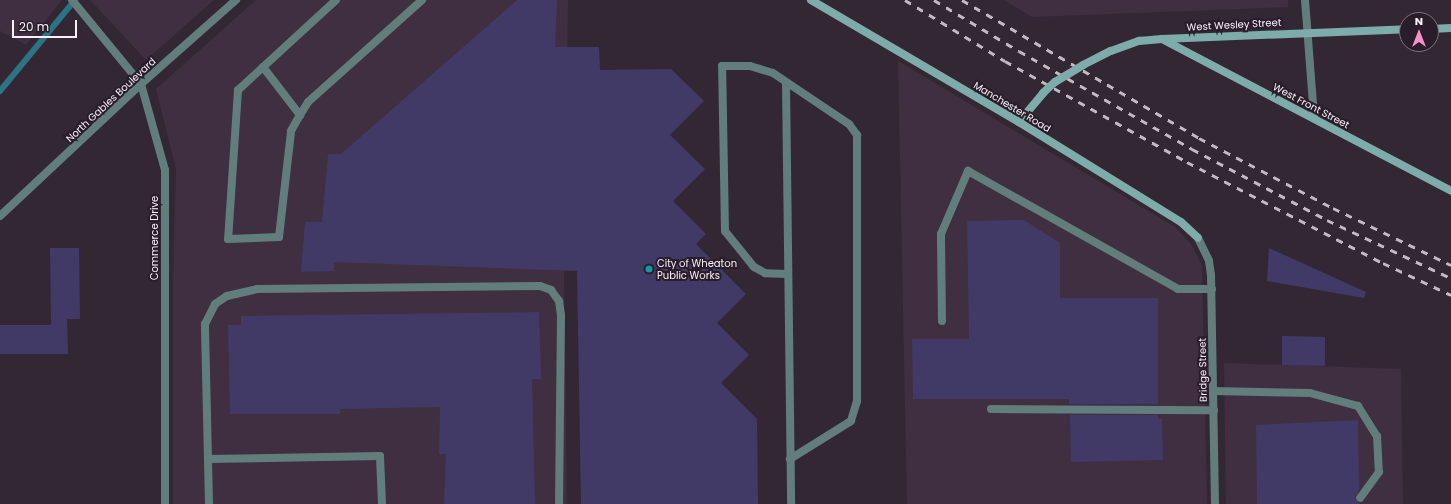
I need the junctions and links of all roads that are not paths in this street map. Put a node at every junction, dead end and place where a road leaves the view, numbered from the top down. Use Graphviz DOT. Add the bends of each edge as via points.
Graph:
graph roads {
  1 [pos="236,0"];
  2 [pos="336,0"];
  3 [pos="811,0"];
  4 [pos="1305,0"];
  5 [pos="73,1"];
  6 [pos="418,1"];
  7 [pos="1451,28"];
  8 [pos="1399,29"];
  9 [pos="1439,29"];
  10 [pos="1307,32"];
  11 [pos="1162,39"];
  12 [pos="263,67"];
  13 [pos="786,83"];
  14 [pos="142,84"];
  15 [pos="300,115"];
  16 [pos="1314,118"];
  17 [pos="1019,122"];
  18 [pos="1451,191"];
  19 [pos="0,216"];
  20 [pos="1198,238"];
  21 [pos="788,274"];
  22 [pos="1212,289"];
  23 [pos="942,321"];
  24 [pos="1213,391"];
  25 [pos="991,409"];
  26 [pos="1214,410"];
  27 [pos="208,459"];
  28 [pos="790,459"];
  29 [pos="1360,498"];
  30 [pos="165,504"];
  31 [pos="209,504"];
  32 [pos="382,504"];
  33 [pos="559,504"];
  34 [pos="791,504"];
  35 [pos="1215,504"];
  1 -- 14 [label="street, North Gables Boulevard"];
  2 -- 12 [label="street"];
  3 -- 17 [label="street, Manchester Road"];
  4 -- 10 [label="street"];
  5 -- 14 [label="street, Commerce Drive"];
  6 -- 15 [label="street" via="308,102"];
  7 -- 9 [label="street"];
  8 -- 10 [label="street, West Wesley Street"];
  10 -- 11 [label="street, West Wesley Street"];
  10 -- 16 [label="street"];
  11 -- 16 [label="street, West Front Street"];
  11 -- 17 [label="street, bridge" via="1139,41 1083,65 1055,82"];
  12 -- 15 [label="street"];
  12 -- 15 [label="street" via="238,90 228,239 279,237 291,131"];
  13 -- 21 [label="street"];
  13 -- 21 [label="street" via="773,73 750,66 722,66 725,231 754,267 765,273"];
  13 -- 28 [label="street" via="849,124 857,135 857,401 851,421"];
  14 -- 19 [label="street, North Gables Boulevard"];
  14 -- 30 [label="street, Commerce Drive" via="165,170"];
  16 -- 18 [label="street, West Front Street"];
  17 -- 20 [label="street, Manchester Road" via="1181,222"];
  20 -- 22 [label="street, Bridge Street" via="1209,261"];
  21 -- 28 [label="street"];
  22 -- 23 [label="street" via="1178,289 968,171 941,234"];
  22 -- 24 [label="street, Bridge Street"];
  24 -- 26 [label="street, Bridge Street"];
  24 -- 29 [label="street" via="1310,393 1358,406 1377,436 1379,472"];
  25 -- 26 [label="street"];
  26 -- 35 [label="street, Bridge Street"];
  27 -- 31 [label="street"];
  27 -- 32 [label="street" via="380,456"];
  27 -- 33 [label="street" via="205,324 215,304 227,296 257,289 540,286 552,290 559,301 561,315"];
  28 -- 34 [label="street"];
}
